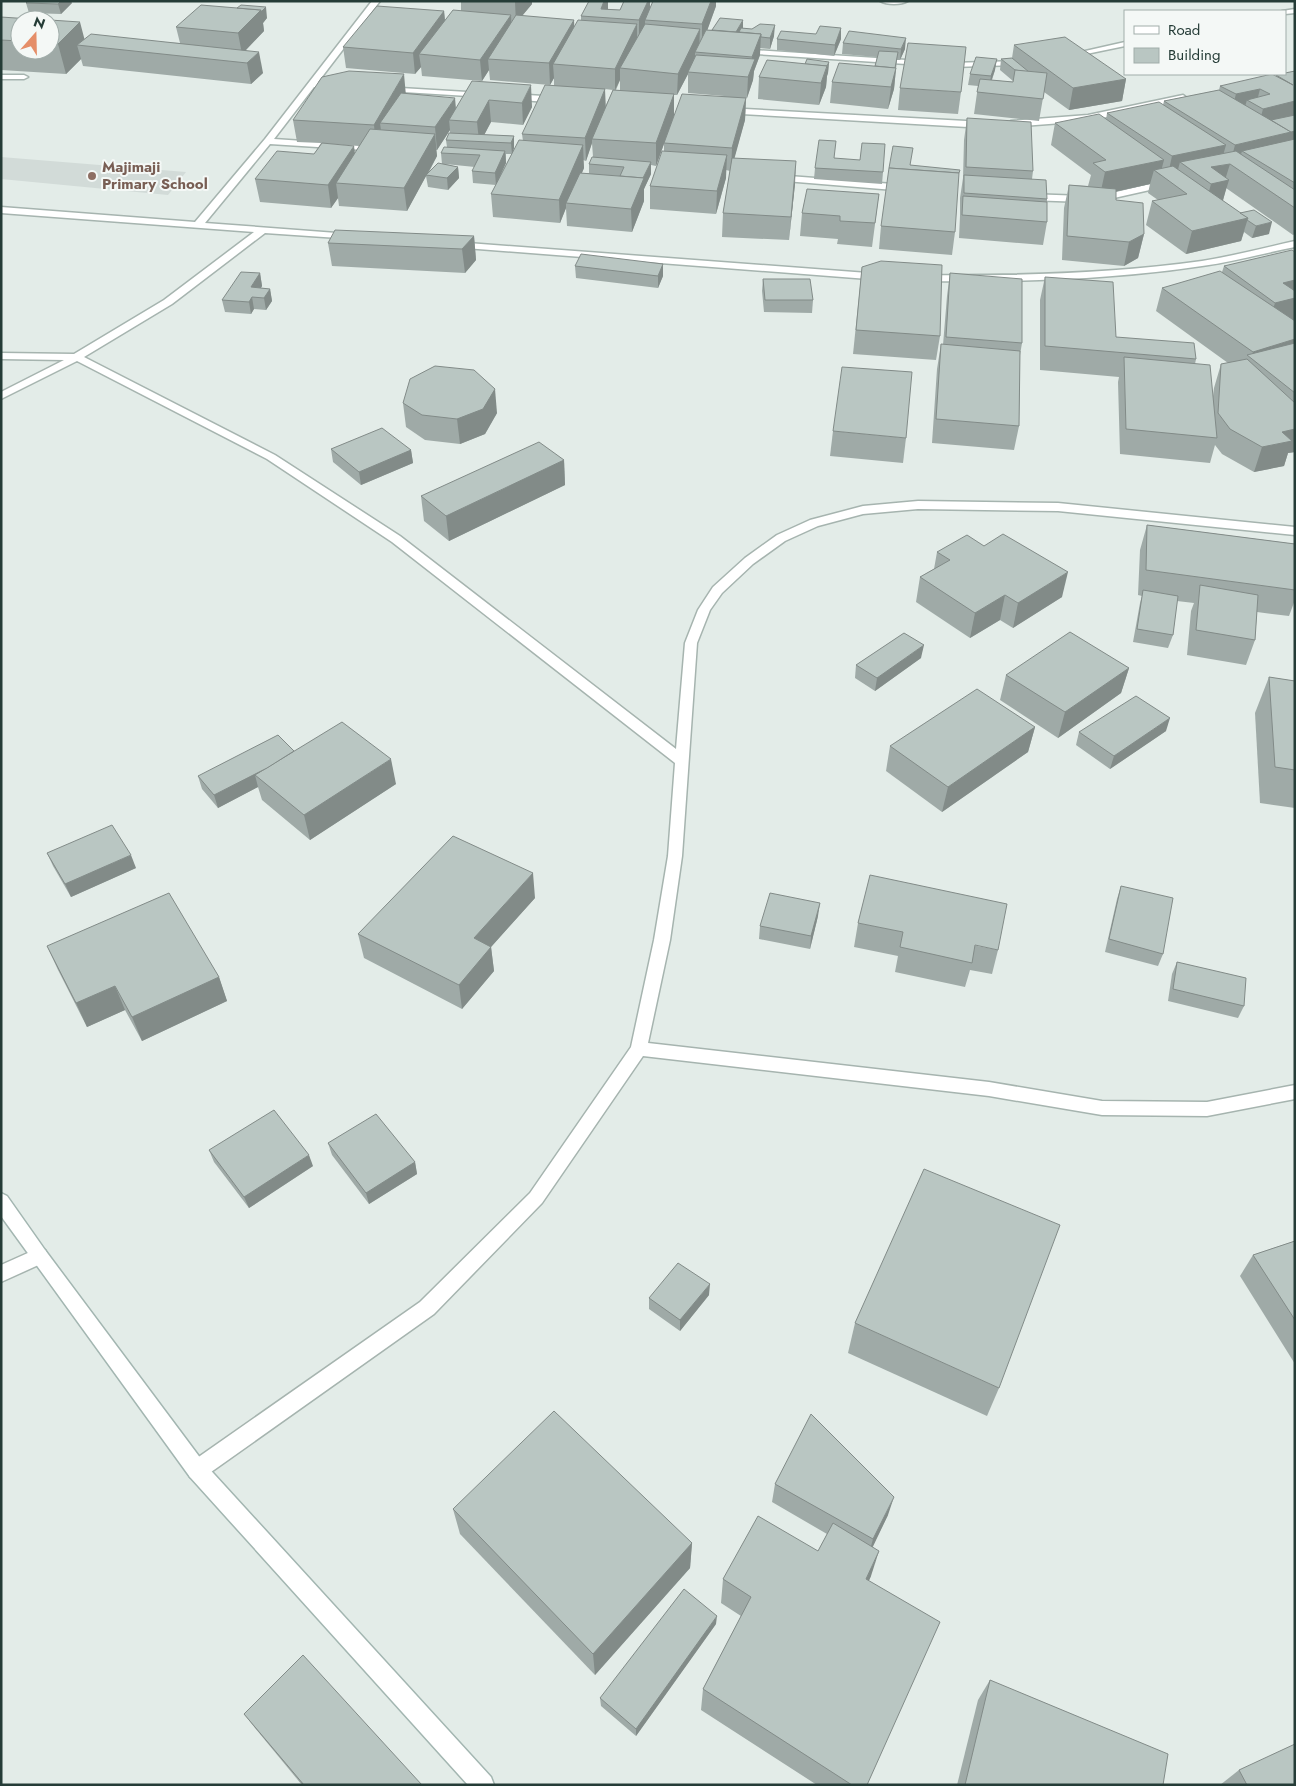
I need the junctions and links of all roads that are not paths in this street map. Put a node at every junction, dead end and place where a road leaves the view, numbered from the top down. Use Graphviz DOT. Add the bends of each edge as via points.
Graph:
graph roads {
  1 [pos="376,1"];
  2 [pos="884,1"];
  3 [pos="889,1"];
  4 [pos="904,1"];
  5 [pos="361,23"];
  6 [pos="370,23"];
  7 [pos="1124,44"];
  8 [pos="734,50"];
  9 [pos="1059,57"];
  10 [pos="1034,62"];
  11 [pos="1,77"];
  12 [pos="24,78"];
  13 [pos="311,84"];
  14 [pos="350,86"];
  15 [pos="379,88"];
  16 [pos="496,96"];
  17 [pos="1194,96"];
  18 [pos="506,97"];
  19 [pos="564,101"];
  20 [pos="720,111"];
  21 [pos="991,125"];
  22 [pos="1001,125"];
  23 [pos="268,141"];
  24 [pos="386,150"];
  25 [pos="765,177"];
  26 [pos="1175,182"];
  27 [pos="916,188"];
  28 [pos="1021,196"];
  29 [pos="1,210"];
  30 [pos="198,225"];
  31 [pos="263,230"];
  32 [pos="356,238"];
  33 [pos="442,244"];
  34 [pos="1295,244"];
  35 [pos="887,277"];
  36 [pos="907,277"];
  37 [pos="1,356"];
  38 [pos="77,357"];
  39 [pos="1,396"];
  40 [pos="1295,531"];
  41 [pos="682,761"];
  42 [pos="639,1049"];
  43 [pos="1295,1092"];
  44 [pos="1,1201"];
  45 [pos="39,1256"];
  46 [pos="1,1274"];
  47 [pos="197,1470"];
  48 [pos="483,1785"];
  1 -- 5 [label="street"];
  2 -- 3 [label="street"];
  3 -- 4 [label="street"];
  5 -- 6 [label="street"];
  5 -- 13 [label="street"];
  7 -- 9 [label="street"];
  8 -- 10 [label="street" via="952,65"];
  11 -- 12 [label="street"];
  13 -- 14 [label="street"];
  13 -- 23 [label="street"];
  15 -- 16 [label="street"];
  17 -- 22 [label="street" via="1088,118"];
  18 -- 19 [label="street"];
  20 -- 21 [label="street"];
  23 -- 24 [label="street"];
  23 -- 30 [label="street"];
  25 -- 27 [label="street"];
  26 -- 28 [label="street" via="1084,198"];
  29 -- 30 [label="street"];
  30 -- 31 [label="street"];
  31 -- 32 [label="street"];
  31 -- 38 [label="street" via="168,302"];
  33 -- 35 [label="street"];
  34 -- 36 [label="street" via="1193,265 1097,274 977,279"];
  37 -- 38 [label="street"];
  38 -- 39 [label="street"];
  38 -- 41 [label="street" via="271,457 396,539"];
  40 -- 41 [label="street" via="1038,506 918,505 863,510 814,523 781,538 749,562 717,590 704,610 691,643"];
  41 -- 42 [label="street" via="674,865"];
  42 -- 43 [label="street" via="988,1089 1102,1108 1207,1109"];
  42 -- 47 [label="street" via="536,1198 427,1308"];
  44 -- 45 [label="street"];
  45 -- 46 [label="street"];
  45 -- 47 [label="street"];
  47 -- 48 [label="street"];
}
